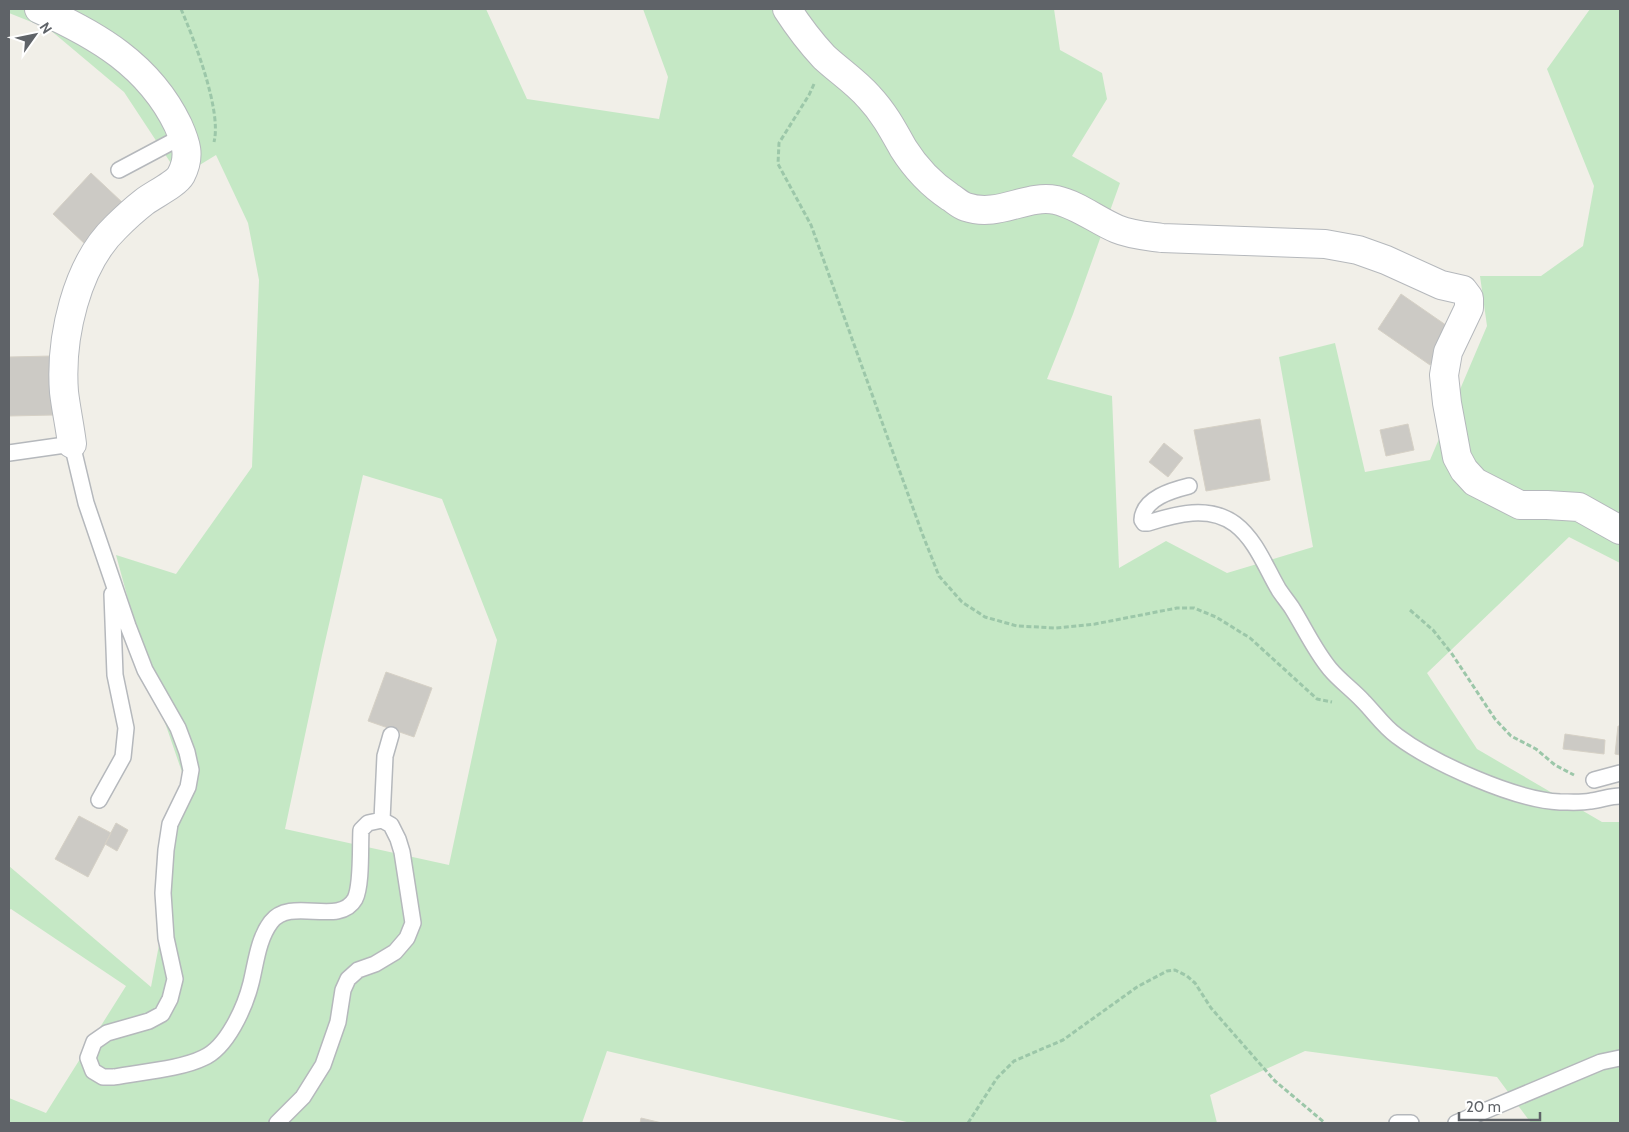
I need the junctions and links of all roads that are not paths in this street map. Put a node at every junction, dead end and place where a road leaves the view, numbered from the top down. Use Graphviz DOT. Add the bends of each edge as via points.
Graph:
graph roads {
  1 [pos="39,9"];
  2 [pos="787,9"];
  3 [pos="185,146"];
  4 [pos="119,170"];
  5 [pos="72,444"];
  6 [pos="9,453"];
  7 [pos="1189,486"];
  8 [pos="1620,530"];
  9 [pos="111,578"];
  10 [pos="391,735"];
  11 [pos="1620,773"];
  12 [pos="1594,780"];
  13 [pos="1620,796"];
  14 [pos="99,800"];
  15 [pos="382,820"];
  16 [pos="1620,1058"];
  17 [pos="276,1123"];
  18 [pos="1397,1123"];
  19 [pos="1411,1123"];
  20 [pos="1456,1123"];
  1 -- 3 [label="street" via="94,36 122,55 169,106"];
  2 -- 8 [label="street" via="825,58 870,98 904,149 938,189 964,206 988,210 1030,201 1054,200 1076,207 1119,230 1135,234 1162,238 1325,244 1358,250 1441,285 1463,290 1469,298 1469,308 1448,352 1444,375 1457,457 1464,470 1475,482 1520,505 1579,507"];
  3 -- 4 [label="lane"];
  3 -- 5 [label="street" via="180,177 114,228 90,261 76,292 64,344 64,391"];
  5 -- 6 [label="lane"];
  5 -- 9 [label="lane" via="86,503"];
  7 -- 13 [label="lane" via="1158,496 1142,515 1144,523 1193,512 1216,515 1235,524 1248,537 1331,671 1395,735 1454,769 1534,798 1589,802"];
  9 -- 14 [label="lane" via="115,675 126,728 123,757"];
  9 -- 15 [label="lane" via="144,670 178,728 191,770 188,787 170,824 166,850 163,893 166,938 175,979 170,999 162,1014 107,1033 94,1042 88,1058 92,1071 103,1077 114,1077 186,1064 205,1058 219,1046 248,998 260,941 272,921 282,913 294,910 335,912 355,899 361,865 361,830 368,823"];
  10 -- 15 [label="lane" via="386,756"];
  11 -- 12 [label="lane"];
  15 -- 17 [label="lane" via="391,825 402,852 413,923 395,952 358,970 348,979 324,1065 303,1097"];
  16 -- 20 [label="lane" via="1601,1062"];
  18 -- 19 [label="lane"];
}
